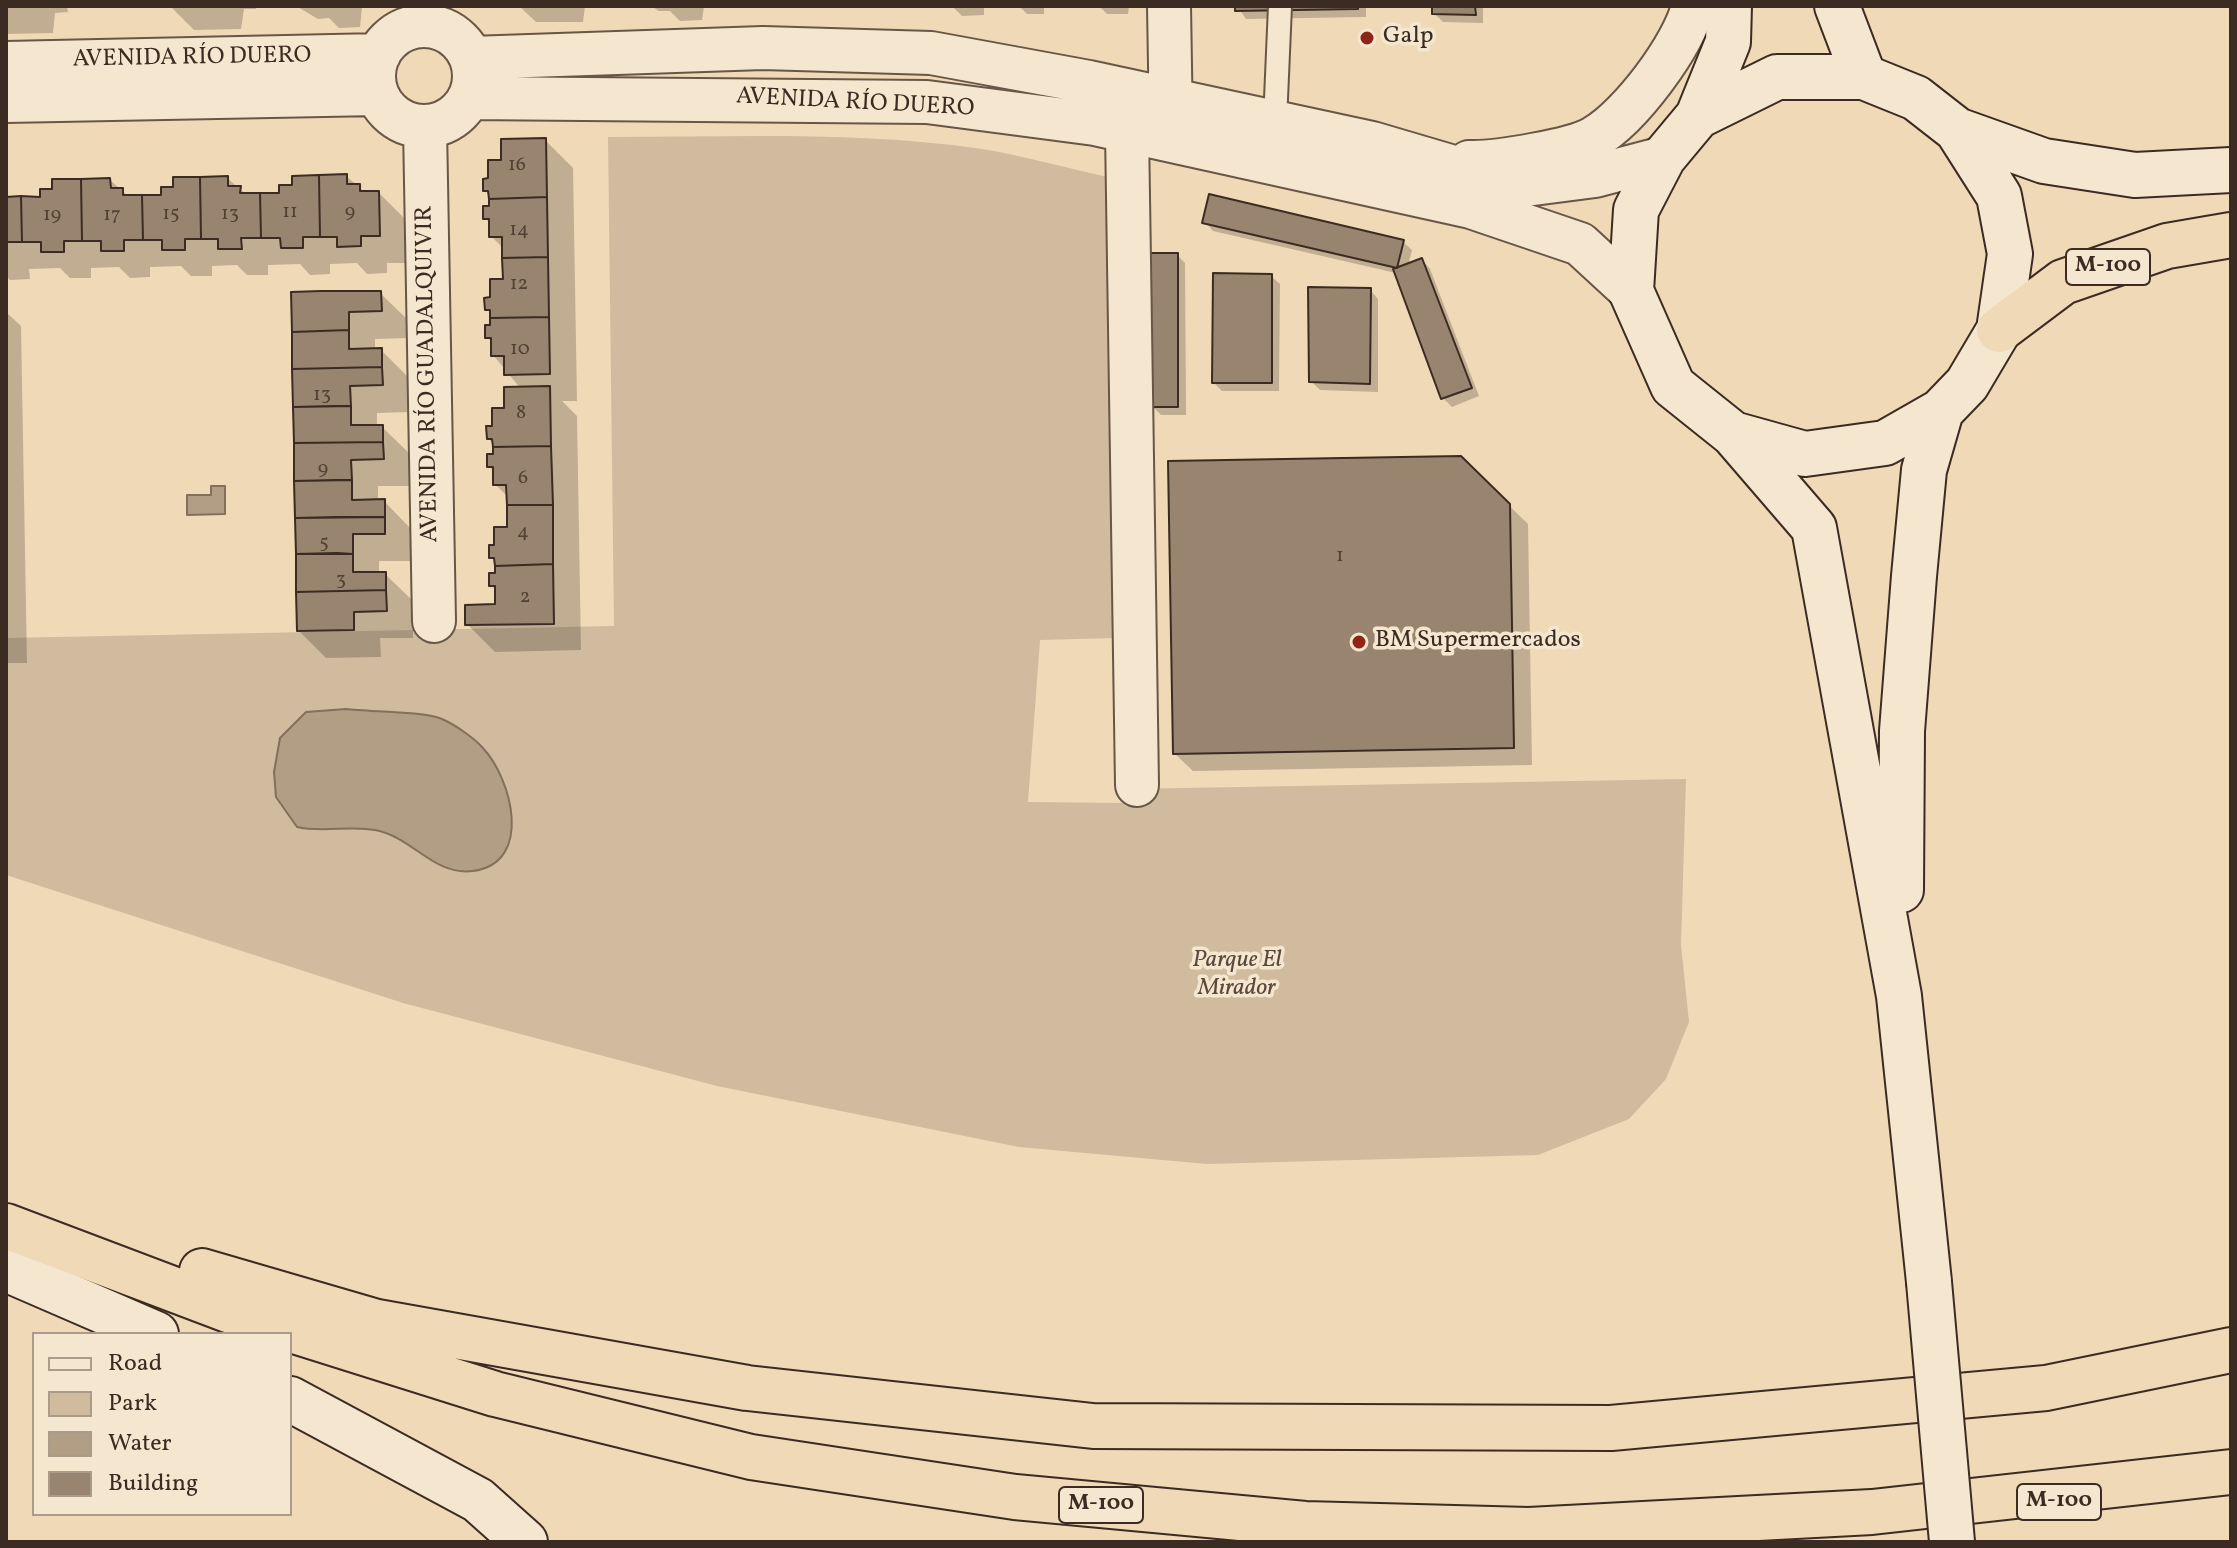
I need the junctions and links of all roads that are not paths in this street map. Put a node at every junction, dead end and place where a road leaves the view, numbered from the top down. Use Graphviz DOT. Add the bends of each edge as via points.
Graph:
graph roads {
  1 [pos="1169,6"];
  2 [pos="1280,6"];
  3 [pos="1693,6"];
  4 [pos="1729,6"];
  5 [pos="1837,6"];
  6 [pos="408,37"];
  7 [pos="6,63"];
  8 [pos="1864,77"];
  9 [pos="470,78"];
  10 [pos="1170,100"];
  11 [pos="6,101"];
  12 [pos="1698,116"];
  13 [pos="1275,122"];
  14 [pos="425,127"];
  15 [pos="1957,130"];
  16 [pos="1127,131"];
  17 [pos="1171,142"];
  18 [pos="1663,158"];
  19 [pos="1436,160"];
  20 [pos="2231,170"];
  21 [pos="2231,235"];
  22 [pos="1631,291"];
  23 [pos="1999,330"];
  24 [pos="1941,411"];
  25 [pos="1733,434"];
  26 [pos="434,621"];
  27 [pos="1137,785"];
  28 [pos="1899,996"];
  29 [pos="6,1213"];
  30 [pos="6,1226"];
  31 [pos="6,1269"];
  32 [pos="151,1332"];
  33 [pos="2231,1350"];
  34 [pos="292,1400"];
  35 [pos="2231,1472"];
  36 [pos="525,1542"];
  37 [pos="1834,1542"];
  38 [pos="1952,1542"];
  1 -- 10 [label="street"];
  2 -- 13 [label="lane"];
  3 -- 19 [label="street" via="1651,86 1595,138 1497,163"];
  4 -- 12 [label="main road" via="1728,42"];
  5 -- 8 [label="main road"];
  6 -- 7 [label="street, AVENIDA RÍO DUERO"];
  6 -- 9 [label="street" via="462,43"];
  6 -- 11 [label="street, AVENIDA RÍO DUERO"];
  6 -- 14 [label="street" via="386,109 404,123"];
  8 -- 12 [label="main road" via="1777,77"];
  8 -- 15 [label="main road" via="1916,98"];
  9 -- 10 [label="street, AVENIDA RÍO DUERO" via="763,48 931,53"];
  9 -- 14 [label="street" via="447,121"];
  9 -- 16 [label="street, AVENIDA RÍO DUERO" via="927,102"];
  10 -- 13 [label="street, AVENIDA RÍO DUERO"];
  10 -- 17 [label="street"];
  12 -- 18 [label="main road"];
  13 -- 19 [label="street, AVENIDA RÍO DUERO"];
  14 -- 26 [label="street, AVENIDA RÍO GUADALQUIVIR"];
  15 -- 20 [label="main road" via="2044,161 2135,175"];
  15 -- 23 [label="main road" via="1999,196 2010,254"];
  16 -- 17 [label="street, AVENIDA RÍO DUERO"];
  16 -- 27 [label="street"];
  17 -- 22 [label="street, AVENIDA RÍO DUERO" via="1471,207 1580,244"];
  18 -- 19 [label="street" via="1595,176 1518,186"];
  18 -- 22 [label="main road" via="1636,210"];
  21 -- 23 [label="highway, M-100" via="2167,246 2063,282"];
  22 -- 25 [label="main road" via="1673,386"];
  23 -- 24 [label="main road" via="1967,384"];
  24 -- 25 [label="main road" via="1885,443 1805,454"];
  24 -- 28 [label="main road" via="1924,470 1905,700"];
  25 -- 28 [label="main road" via="1814,528"];
  28 -- 38 [label="main road, bridge"];
  29 -- 33 [label="highway" via="377,1322 747,1388 1093,1426 1611,1428 2046,1388"];
  30 -- 35 [label="highway, M-100" via="228,1310 495,1394 751,1457 1015,1497 1305,1524 1529,1530 1872,1512"];
  31 -- 32 [label="main road"];
  34 -- 36 [label="main road" via="478,1500"];
  35 -- 37 [label="highway, M-100"];
}
